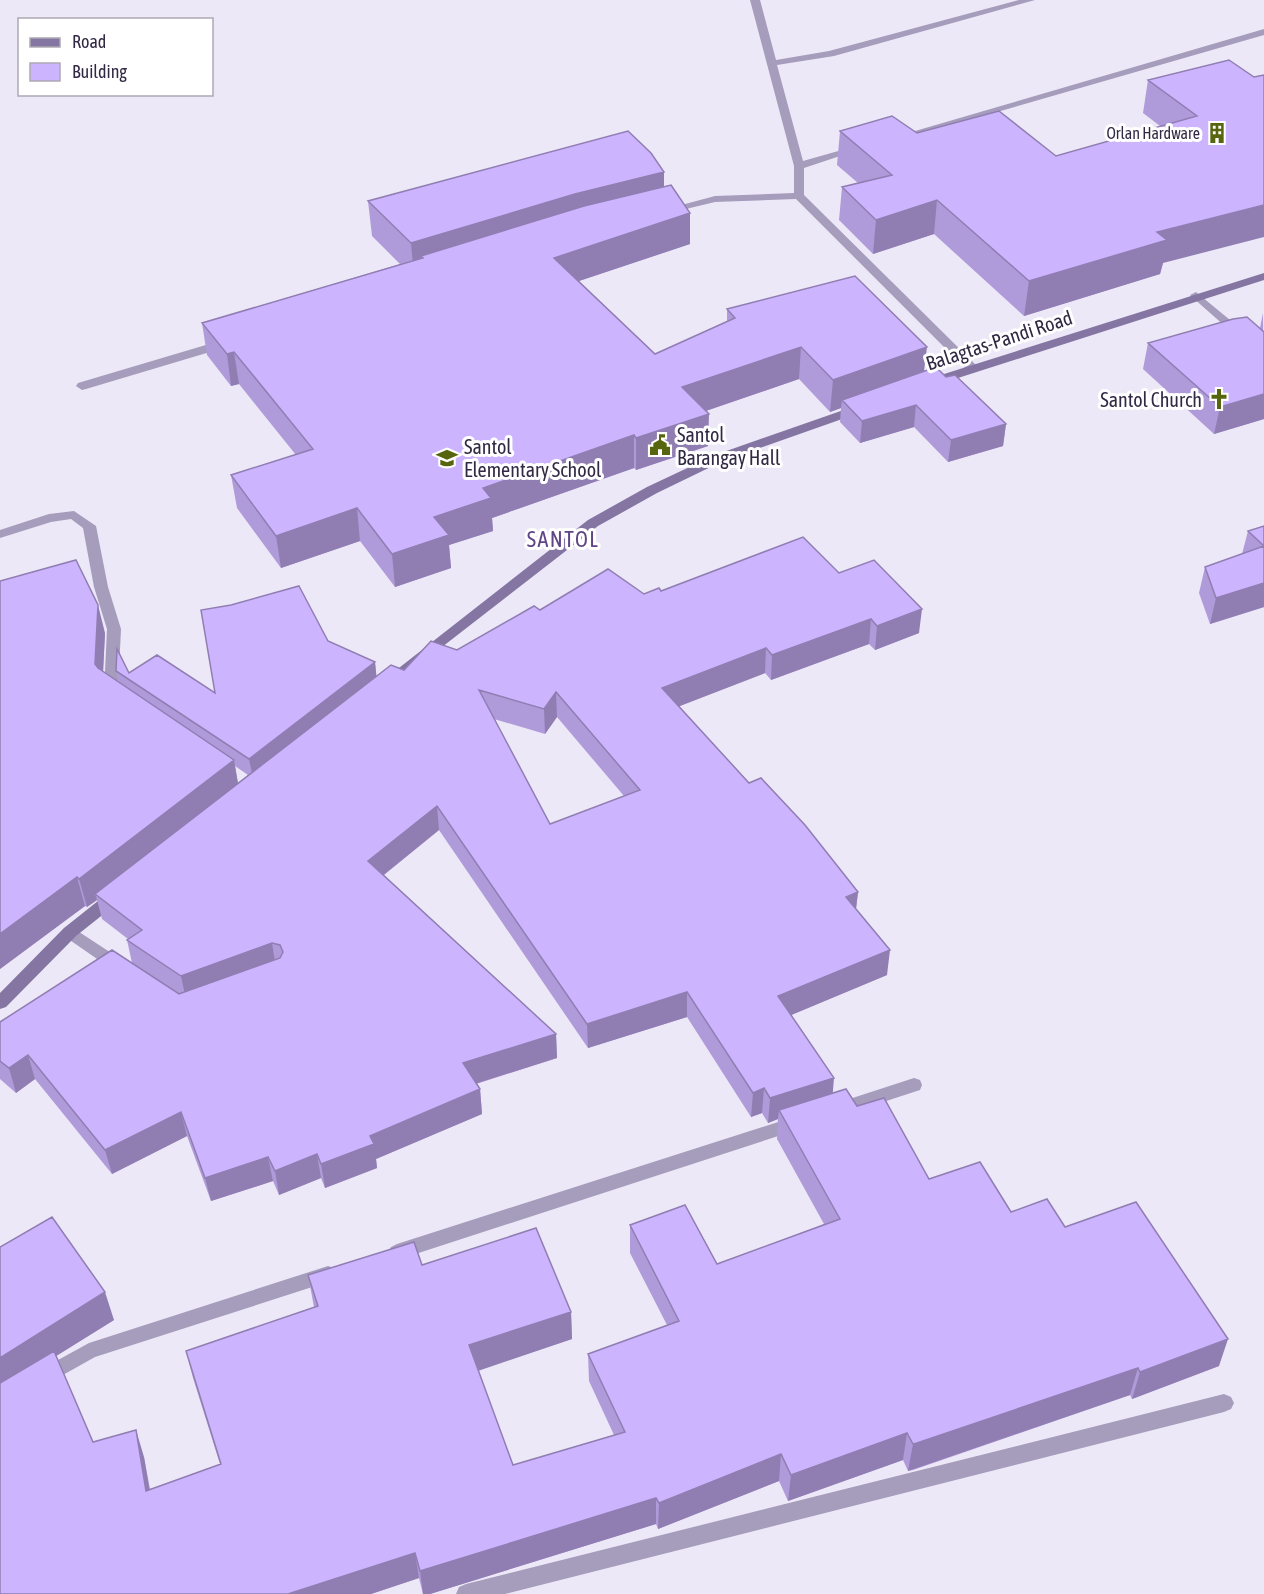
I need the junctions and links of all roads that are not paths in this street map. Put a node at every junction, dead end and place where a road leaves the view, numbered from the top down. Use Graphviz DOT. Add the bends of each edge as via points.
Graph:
graph roads {
  1 [pos="755,0"];
  2 [pos="1030,0"];
  3 [pos="1264,33"];
  4 [pos="772,63"];
  5 [pos="886,141"];
  6 [pos="864,147"];
  7 [pos="799,166"];
  8 [pos="799,196"];
  9 [pos="647,216"];
  10 [pos="1264,276"];
  11 [pos="1196,295"];
  12 [pos="240,338"];
  13 [pos="1264,354"];
  14 [pos="972,368"];
  15 [pos="82,386"];
  16 [pos="917,387"];
  17 [pos="873,403"];
  18 [pos="0,534"];
  19 [pos="372,694"];
  20 [pos="130,706"];
  21 [pos="124,889"];
  22 [pos="70,932"];
  23 [pos="136,977"];
  24 [pos="0,1003"];
  25 [pos="914,1085"];
  26 [pos="383,1256"];
  27 [pos="349,1267"];
  28 [pos="30,1386"];
  29 [pos="1224,1403"];
  30 [pos="466,1594"];
  1 -- 4 [label="street"];
  2 -- 4 [label="street" via="830,54"];
  3 -- 5 [label="street"];
  4 -- 7 [label="street"];
  6 -- 7 [label="street"];
  7 -- 8 [label="street"];
  8 -- 9 [label="street" via="715,199"];
  8 -- 14 [label="street"];
  10 -- 11 [label="main road, Balagtas-Pandi Road"];
  11 -- 13 [label="street"];
  11 -- 14 [label="main road, Balagtas-Pandi Road"];
  12 -- 15 [label="street"];
  14 -- 16 [label="main road, Balagtas-Pandi Road"];
  17 -- 19 [label="main road" via="719,458 593,523"];
  18 -- 20 [label="street" via="50,518 74,515 89,526 114,629 111,693"];
  21 -- 22 [label="main road"];
  22 -- 23 [label="street"];
  22 -- 24 [label="main road"];
  25 -- 26 [label="street"];
  27 -- 28 [label="street" via="89,1351"];
  29 -- 30 [label="street"];
}
